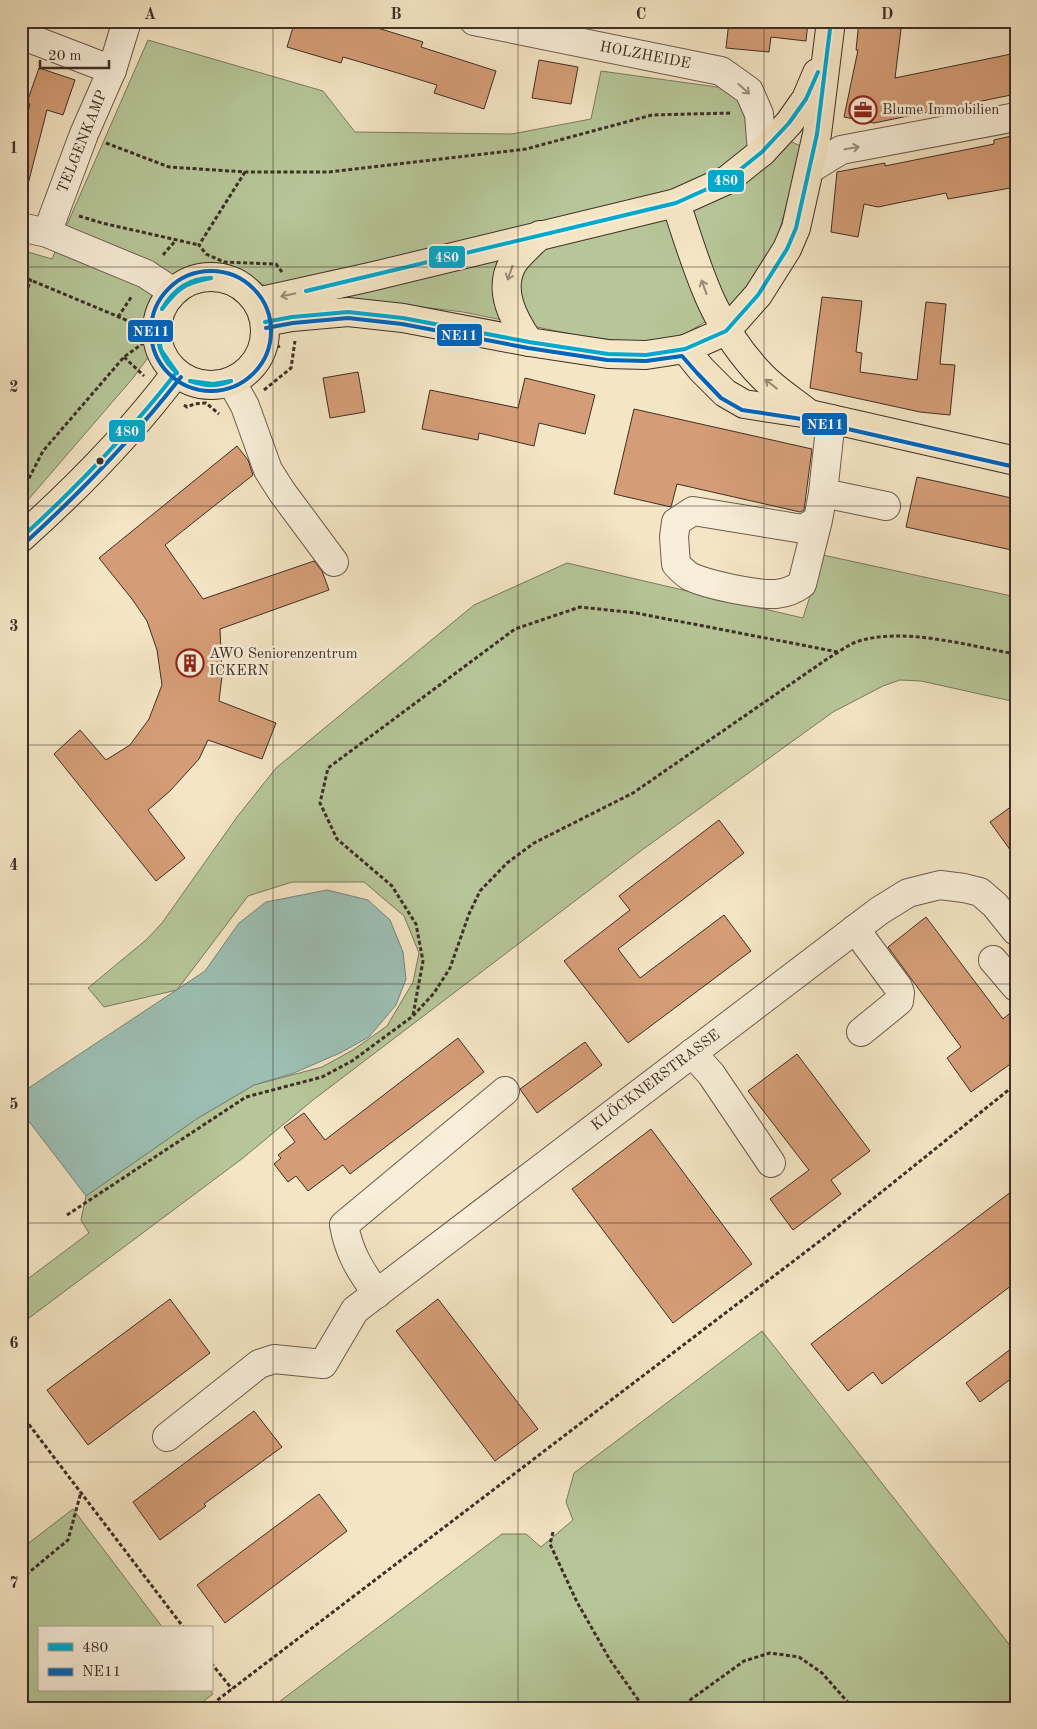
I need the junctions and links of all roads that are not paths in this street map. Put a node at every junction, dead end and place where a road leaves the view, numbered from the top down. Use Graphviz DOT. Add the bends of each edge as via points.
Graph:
graph roads {
  1 [pos="127,21"];
  2 [pos="474,21"];
  3 [pos="831,21"];
  4 [pos="21,35"];
  5 [pos="828,48"];
  6 [pos="112,70"];
  7 [pos="1016,117"];
  8 [pos="762,152"];
  9 [pos="810,169"];
  10 [pos="676,203"];
  11 [pos="34,230"];
  12 [pos="540,235"];
  13 [pos="174,292"];
  14 [pos="290,306"];
  15 [pos="261,312"];
  16 [pos="726,331"];
  17 [pos="529,342"];
  18 [pos="685,349"];
  19 [pos="170,381"];
  20 [pos="231,381"];
  21 [pos="820,416"];
  22 [pos="1016,462"];
  23 [pos="824,493"];
  24 [pos="886,506"];
  25 [pos="818,520"];
  26 [pos="21,538"];
  27 [pos="334,562"];
  28 [pos="855,929"];
  29 [pos="1016,931"];
  30 [pos="993,960"];
  31 [pos="1016,987"];
  32 [pos="861,1032"];
  33 [pos="692,1053"];
  34 [pos="505,1091"];
  35 [pos="771,1163"];
  36 [pos="377,1294"];
  37 [pos="167,1436"];
  1 -- 6 [label="street, TELGENKAMP"];
  2 -- 8 [label="street, HOLZHEIDE, one-way" via="721,71 749,91 759,114"];
  3 -- 5 [label="main road"];
  4 -- 6 [label="street"];
  5 -- 8 [label="main road" via="806,99"];
  5 -- 9 [label="main road"];
  6 -- 11 [label="street, TELGENKAMP" via="57,208"];
  9 -- 7 [label="street, one-way" via="842,150"];
  8 -- 10 [label="main road" via="727,180"];
  9 -- 16 [label="main road" via="796,228 787,249 758,295"];
  10 -- 12 [label="main road"];
  16 -- 10 [label="main road, one-way" via="708,298"];
  11 -- 13 [label="street" via="146,274"];
  12 -- 14 [label="main road, one-way" via="370,277"];
  12 -- 17 [label="main road, one-way" via="513,264 507,281 508,300 516,323"];
  13 -- 15 [label="main road" via="200,278 230,280 245,289"];
  13 -- 19 [label="main road" via="158,318 157,332"];
  14 -- 15 [label="main road"];
  14 -- 17 [label="main road" via="403,318"];
  15 -- 20 [label="main road" via="265,339 260,354 251,368"];
  16 -- 18 [label="main road"];
  21 -- 16 [label="main road, one-way" via="764,378"];
  17 -- 18 [label="main road" via="608,354 646,355"];
  18 -- 21 [label="main road" via="725,393 744,404"];
  19 -- 20 [label="main road" via="190,381 206,386"];
  19 -- 26 [label="main road" via="109,452"];
  20 -- 27 [label="street" via="245,406 268,470"];
  21 -- 22 [label="main road"];
  21 -- 23 [label="street"];
  23 -- 24 [label="street"];
  23 -- 25 [label="street"];
  25 -- 25 [label="street" via="804,529 693,511 676,522 676,564 690,576 722,586 776,594 793,590 802,584"];
  28 -- 29 [label="street, KLÖCKNERSTRASSE" via="908,893 940,885 980,892"];
  28 -- 32 [label="street" via="900,993 899,1001"];
  28 -- 33 [label="street, KLÖCKNERSTRASSE"];
  30 -- 31 [label="street"];
  33 -- 35 [label="street" via="711,1074"];
  33 -- 36 [label="street, KLÖCKNERSTRASSE"];
  34 -- 36 [label="street" via="344,1225 347,1244"];
  36 -- 37 [label="street, KLÖCKNERSTRASSE" via="355,1310 323,1364 274,1359 259,1364"];
}
